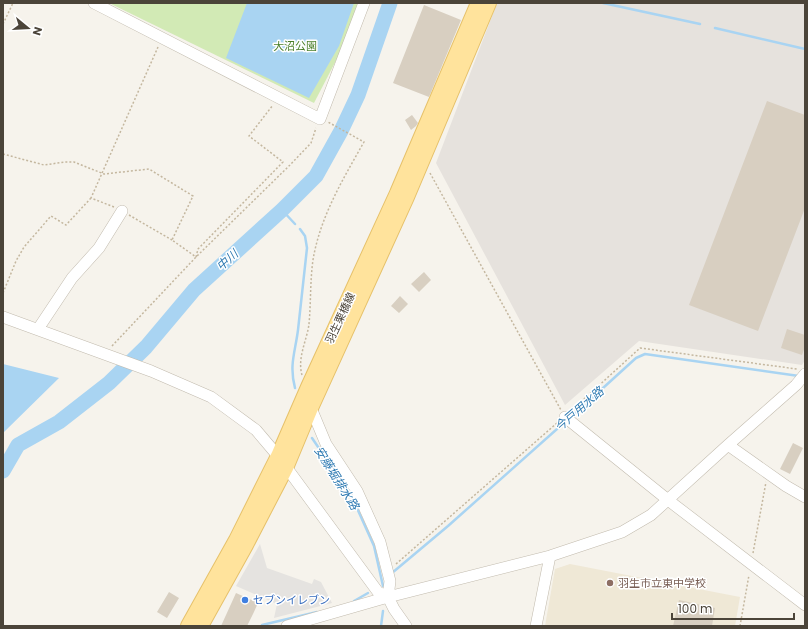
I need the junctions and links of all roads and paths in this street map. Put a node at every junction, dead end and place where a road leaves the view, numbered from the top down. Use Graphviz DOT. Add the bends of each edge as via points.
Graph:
graph roads {
  1 [pos="13,3"];
  2 [pos="94,3"];
  3 [pos="364,3"];
  4 [pos="478,3"];
  5 [pos="489,3"];
  6 [pos="3,24"];
  7 [pos="162,38"];
  8 [pos="279,98"];
  9 [pos="320,119"];
  10 [pos="3,154"];
  11 [pos="422,161"];
  12 [pos="101,173"];
  13 [pos="91,198"];
  14 [pos="122,211"];
  15 [pos="172,240"];
  16 [pos="196,257"];
  17 [pos="3,294"];
  18 [pos="3,317"];
  19 [pos="38,329"];
  20 [pos="104,355"];
  21 [pos="805,374"];
  22 [pos="801,385"];
  23 [pos="308,387"];
  24 [pos="311,408"];
  25 [pos="564,417"];
  26 [pos="728,445"];
  27 [pos="282,462"];
  28 [pos="768,473"];
  29 [pos="805,497"];
  30 [pos="668,500"];
  31 [pos="550,556"];
  32 [pos="751,563"];
  33 [pos="388,597"];
  34 [pos="805,604"];
  35 [pos="188,626"];
  36 [pos="201,626"];
  37 [pos="287,626"];
  38 [pos="406,626"];
  39 [pos="536,626"];
  40 [pos="740,626"];
  1 -- 6 [label="path"];
  2 -- 7 [label="street"];
  3 -- 9 [label="street"];
  4 -- 23 [label="main road, 羽生栗橋線" via="398,193"];
  5 -- 11 [label="main road, 羽生栗橋線"];
  7 -- 8 [label="street"];
  7 -- 12 [label="path"];
  8 -- 9 [label="street"];
  8 -- 16 [label="path" via="249,136 283,162 198,248"];
  9 -- 16 [label="path" via="311,143"];
  9 -- 23 [label="path" via="364,142 339,186 322,225 313,259 309,325 300,362"];
  10 -- 12 [label="path" via="44,165 74,162"];
  11 -- 24 [label="main road, 羽生栗橋線"];
  11 -- 25 [label="path"];
  12 -- 13 [label="path"];
  12 -- 15 [label="path" via="149,169 193,196"];
  13 -- 14 [label="path"];
  13 -- 17 [label="path" via="66,225 52,216 24,247"];
  14 -- 15 [label="path"];
  14 -- 19 [label="street" via="99,248 72,278"];
  15 -- 16 [label="path"];
  16 -- 20 [label="path"];
  18 -- 19 [label="street"];
  19 -- 20 [label="street"];
  20 -- 27 [label="street" via="211,396 256,430"];
  21 -- 22 [label="street"];
  22 -- 26 [label="street"];
  23 -- 27 [label="main road, 羽生栗橋線"];
  24 -- 27 [label="main road, 羽生栗橋線"];
  24 -- 33 [label="street" via="326,444 357,491 380,542 390,581"];
  25 -- 30 [label="street"];
  26 -- 28 [label="street"];
  26 -- 30 [label="street"];
  27 -- 33 [label="street" via="378,592"];
  27 -- 35 [label="main road, 羽生栗橋線"];
  27 -- 36 [label="main road, 羽生栗橋線" via="246,545"];
  28 -- 29 [label="street"];
  28 -- 32 [label="path"];
  30 -- 31 [label="street" via="651,515 622,532"];
  30 -- 32 [label="street"];
  31 -- 33 [label="street"];
  31 -- 39 [label="street"];
  32 -- 34 [label="street"];
  32 -- 40 [label="path"];
  33 -- 37 [label="street"];
  33 -- 38 [label="street"];
}
